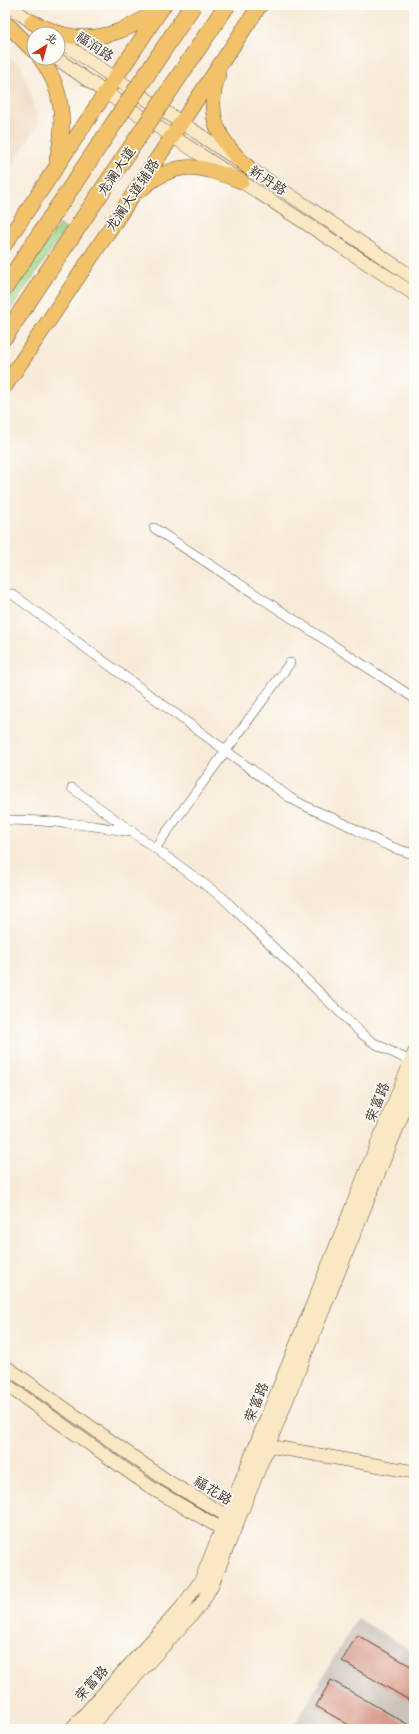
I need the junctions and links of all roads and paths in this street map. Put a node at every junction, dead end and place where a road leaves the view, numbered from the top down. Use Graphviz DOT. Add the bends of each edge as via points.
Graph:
graph roads {
  1 [pos="8,5"];
  2 [pos="163,5"];
  3 [pos="193,5"];
  4 [pos="227,5"];
  5 [pos="260,5"];
  6 [pos="32,22"];
  7 [pos="6,24"];
  8 [pos="38,26"];
  9 [pos="26,38"];
  10 [pos="26,43"];
  11 [pos="66,45"];
  12 [pos="228,52"];
  13 [pos="66,65"];
  14 [pos="47,66"];
  15 [pos="115,79"];
  16 [pos="106,93"];
  17 [pos="181,123"];
  18 [pos="172,136"];
  19 [pos="248,167"];
  20 [pos="48,180"];
  21 [pos="241,181"];
  22 [pos="128,202"];
  23 [pos="5,244"];
  24 [pos="414,278"];
  25 [pos="5,287"];
  26 [pos="414,294"];
  27 [pos="5,336"];
  28 [pos="5,386"];
  29 [pos="154,528"];
  30 [pos="12,594"];
  31 [pos="290,663"];
  32 [pos="414,698"];
  33 [pos="226,751"];
  34 [pos="72,788"];
  35 [pos="5,820"];
  36 [pos="134,832"];
  37 [pos="156,848"];
  38 [pos="414,854"];
  39 [pos="413,1059"];
  40 [pos="414,1086"];
  41 [pos="5,1366"];
  42 [pos="5,1384"];
  43 [pos="269,1446"];
  44 [pos="414,1472"];
  45 [pos="227,1516"];
  46 [pos="222,1529"];
  47 [pos="235,1529"];
  48 [pos="71,1729"];
  49 [pos="88,1729"];
  1 -- 6 [label="street"];
  2 -- 6 [label="main road" via="127,28 104,36 71,37"];
  2 -- 15 [label="main road"];
  3 -- 25 [label="highway, 龙澜大道, bridge"];
  4 -- 27 [label="highway, 龙澜大道, bridge"];
  5 -- 12 [label="main road, 龙澜大道辅路"];
  6 -- 8 [label="street"];
  7 -- 9 [label="street"];
  7 -- 10 [label="main road"];
  11 -- 15 [label="street, 福润路"];
  12 -- 17 [label="main road, 龙澜大道辅路"];
  12 -- 19 [label="main road" via="214,87 214,120 228,147"];
  13 -- 16 [label="street"];
  14 -- 20 [label="main road" via="60,100 62,121 57,161"];
  15 -- 16 [label="main road"];
  15 -- 17 [label="street, 新丹路"];
  16 -- 18 [label="street, 新丹路"];
  16 -- 20 [label="main road"];
  17 -- 18 [label="main road, 龙澜大道辅路"];
  17 -- 19 [label="street, 新丹路"];
  18 -- 21 [label="street, 新丹路"];
  18 -- 22 [label="main road, 龙澜大道辅路"];
  19 -- 24 [label="street, 新丹路"];
  20 -- 23 [label="main road"];
  21 -- 22 [label="main road" via="210,171 183,167 169,170 147,184"];
  21 -- 26 [label="street, 新丹路"];
  22 -- 28 [label="main road, 龙澜大道辅路"];
  29 -- 32 [label="street"];
  30 -- 33 [label="street"];
  31 -- 33 [label="street"];
  33 -- 37 [label="street"];
  33 -- 38 [label="street" via="302,805 389,847"];
  34 -- 36 [label="street"];
  35 -- 36 [label="street" via="68,822"];
  36 -- 37 [label="street"];
  37 -- 39 [label="street" via="222,897 362,1034 374,1043"];
  39 -- 45 [label="street, 荣富路"];
  40 -- 43 [label="street, 荣富路"];
  41 -- 45 [label="street, 福花路" via="166,1480"];
  42 -- 46 [label="street, 福花路" via="154,1489"];
  43 -- 44 [label="street"];
  43 -- 47 [label="street, 荣富路"];
  45 -- 46 [label="street, 荣富路"];
  45 -- 47 [label="street, 福花路"];
  46 -- 47 [label="street, 福花路"];
  46 -- 48 [label="street, 荣富路" via="201,1580 191,1596"];
  47 -- 49 [label="street, 荣富路" via="202,1603"];
}
